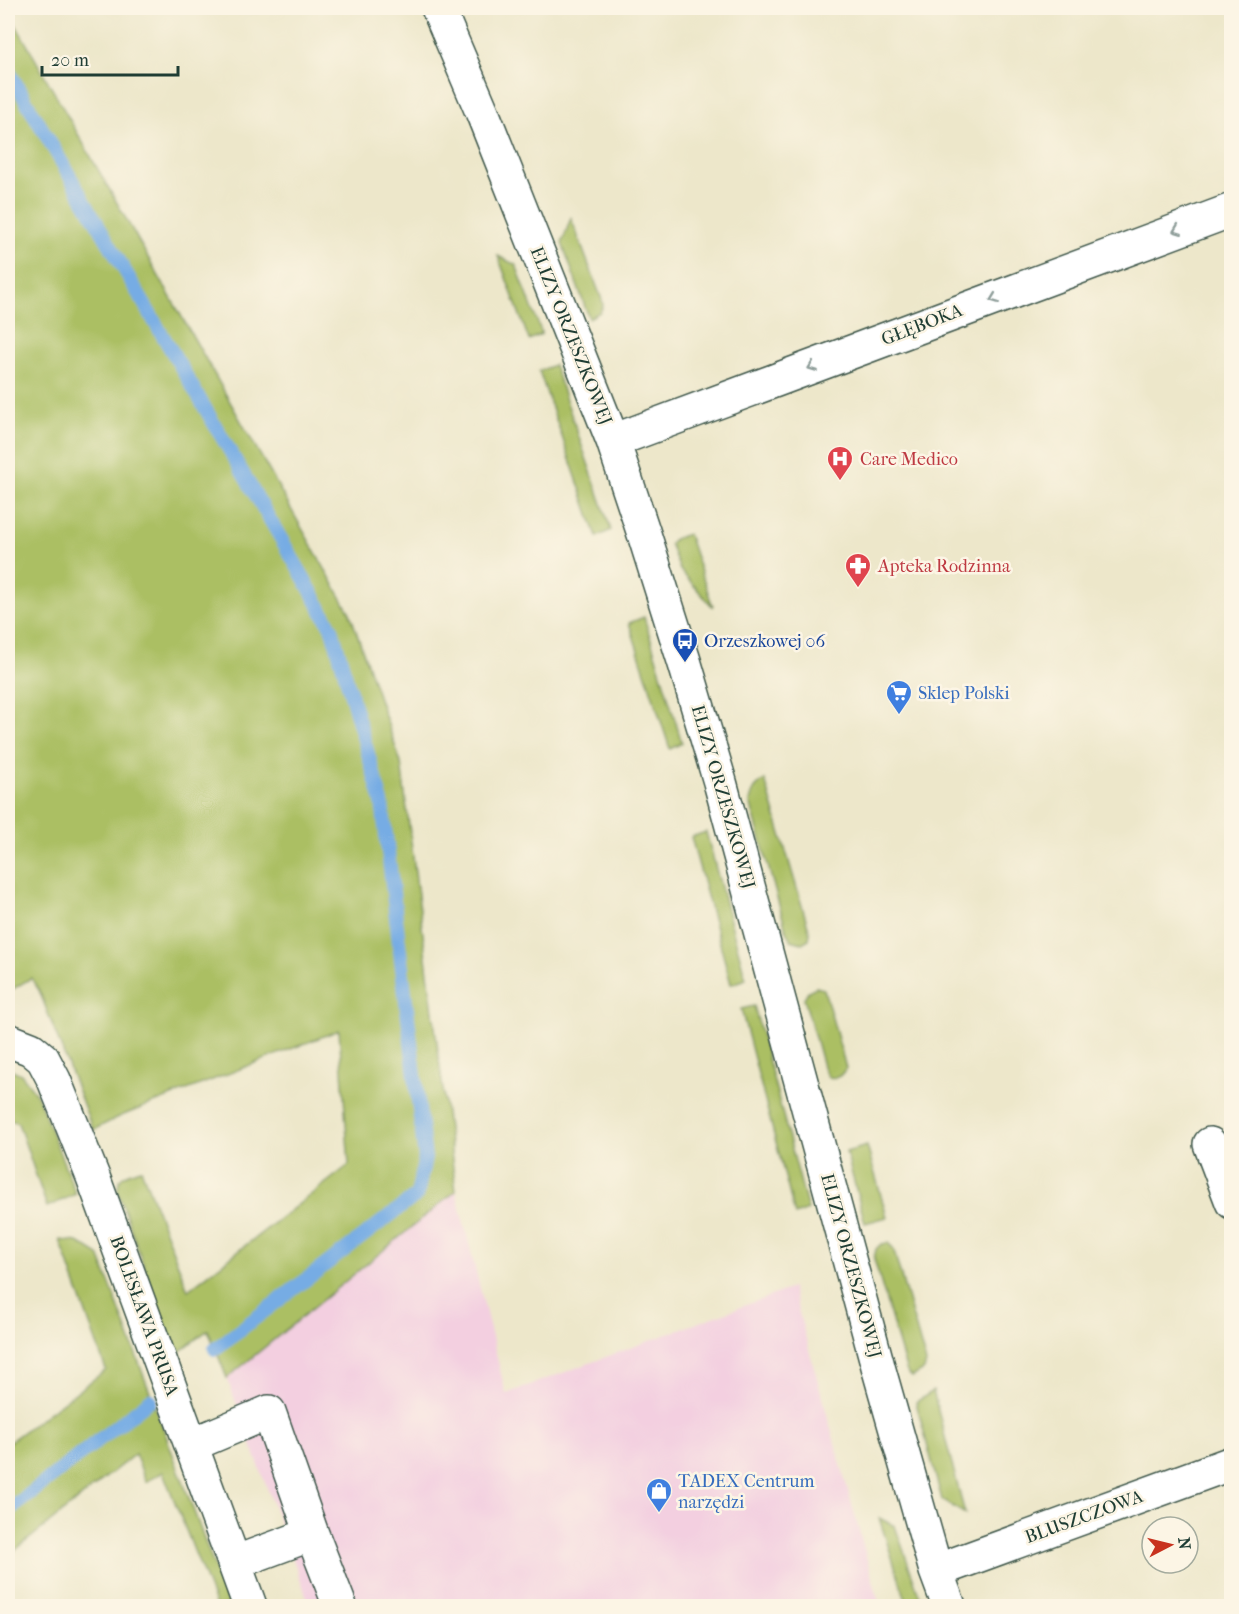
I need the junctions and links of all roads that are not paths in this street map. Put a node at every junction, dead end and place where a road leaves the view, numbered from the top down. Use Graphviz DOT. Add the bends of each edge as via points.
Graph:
graph roads {
  1 [pos="438,8"];
  2 [pos="1232,210"];
  3 [pos="613,441"];
  4 [pos="12,1041"];
  5 [pos="1210,1144"];
  6 [pos="1232,1202"];
  7 [pos="191,1446"];
  8 [pos="1232,1463"];
  9 [pos="312,1534"];
  10 [pos="234,1563"];
  11 [pos="936,1571"];
  12 [pos="250,1606"];
  13 [pos="340,1606"];
  14 [pos="949,1606"];
  1 -- 3 [label="street, ELIZY ORZESZKOWEJ"];
  2 -- 3 [label="street, GŁĘBOKA, one-way"];
  3 -- 11 [label="street, ELIZY ORZESZKOWEJ" via="720,782"];
  4 -- 7 [label="street, BOLESŁAWA PRUSA" via="43,1059 54,1080"];
  5 -- 6 [label="street"];
  7 -- 9 [label="street" via="269,1412"];
  7 -- 10 [label="street, BOLESŁAWA PRUSA"];
  8 -- 11 [label="street, BLUSZCZOWA"];
  9 -- 10 [label="street"];
  9 -- 13 [label="street"];
  10 -- 12 [label="street, BOLESŁAWA PRUSA"];
  11 -- 14 [label="street, ELIZY ORZESZKOWEJ"];
}
